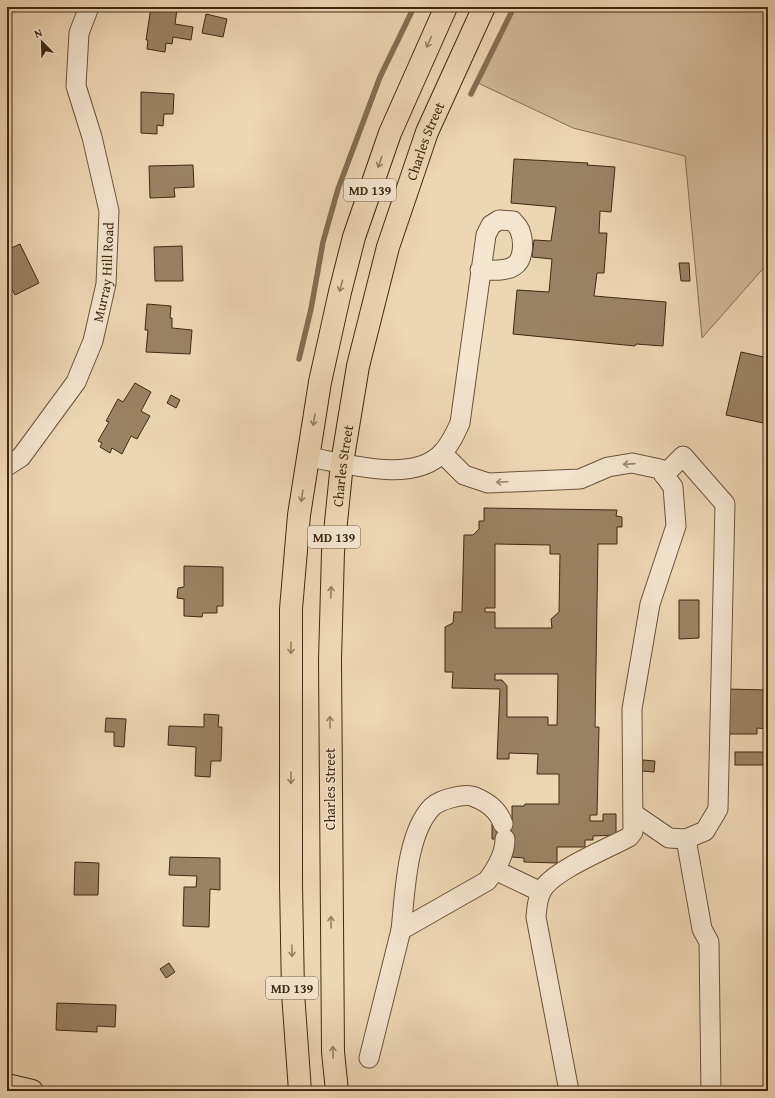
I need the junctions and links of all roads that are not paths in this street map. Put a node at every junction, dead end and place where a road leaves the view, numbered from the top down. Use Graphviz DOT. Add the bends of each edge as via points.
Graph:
graph roads {
  1 [pos="89,7"];
  2 [pos="446,7"];
  3 [pos="484,7"];
  4 [pos="480,270"];
  5 [pos="442,453"];
  6 [pos="308,457"];
  7 [pos="342,463"];
  8 [pos="7,466"];
  9 [pos="664,475"];
  10 [pos="634,814"];
  11 [pos="686,839"];
  12 [pos="495,870"];
  13 [pos="541,892"];
  14 [pos="402,930"];
  15 [pos="369,1058"];
  16 [pos="7,1085"];
  17 [pos="32,1091"];
  18 [pos="300,1091"];
  19 [pos="337,1091"];
  20 [pos="569,1091"];
  21 [pos="711,1091"];
  1 -- 8 [label="street, Murray Hill Road" via="79,32 76,86 92,137 109,211 106,284 93,341 76,382 21,457"];
  2 -- 6 [label="main road, MD 139, one-way" via="390,133 354,237 320,382"];
  3 -- 7 [label="main road, Charles Street / MD 139" via="427,132 396,220 376,288 358,366"];
  4 -- 5 [label="street" via="460,423 453,439"];
  5 -- 7 [label="street" via="429,462 397,470"];
  9 -- 5 [label="street, one-way" via="660,469 632,463 608,467 580,479 488,483 464,475"];
  6 -- 7 [label="street"];
  6 -- 18 [label="main road, MD 139, one-way" via="294,556 291,617 292,992"];
  19 -- 7 [label="main road, Charles Street / MD 139, one-way" via="333,1052 330,660 333,552"];
  9 -- 10 [label="street" via="673,487 676,526 650,604 632,709"];
  9 -- 11 [label="street" via="683,456 725,504 718,809 705,831"];
  10 -- 11 [label="street" via="669,838"];
  10 -- 13 [label="street" via="634,832 629,837 558,875 546,884"];
  11 -- 21 [label="street" via="702,929 709,942"];
  12 -- 13 [label="street"];
  12 -- 14 [label="street" via="487,881"];
  12 -- 14 [label="street" via="500,858 504,832 491,806 481,799 468,795 440,801 432,807 417,832 409,866"];
  13 -- 20 [label="street" via="536,917"];
  14 -- 15 [label="street"];
  16 -- 17 [label="main road"];
}
